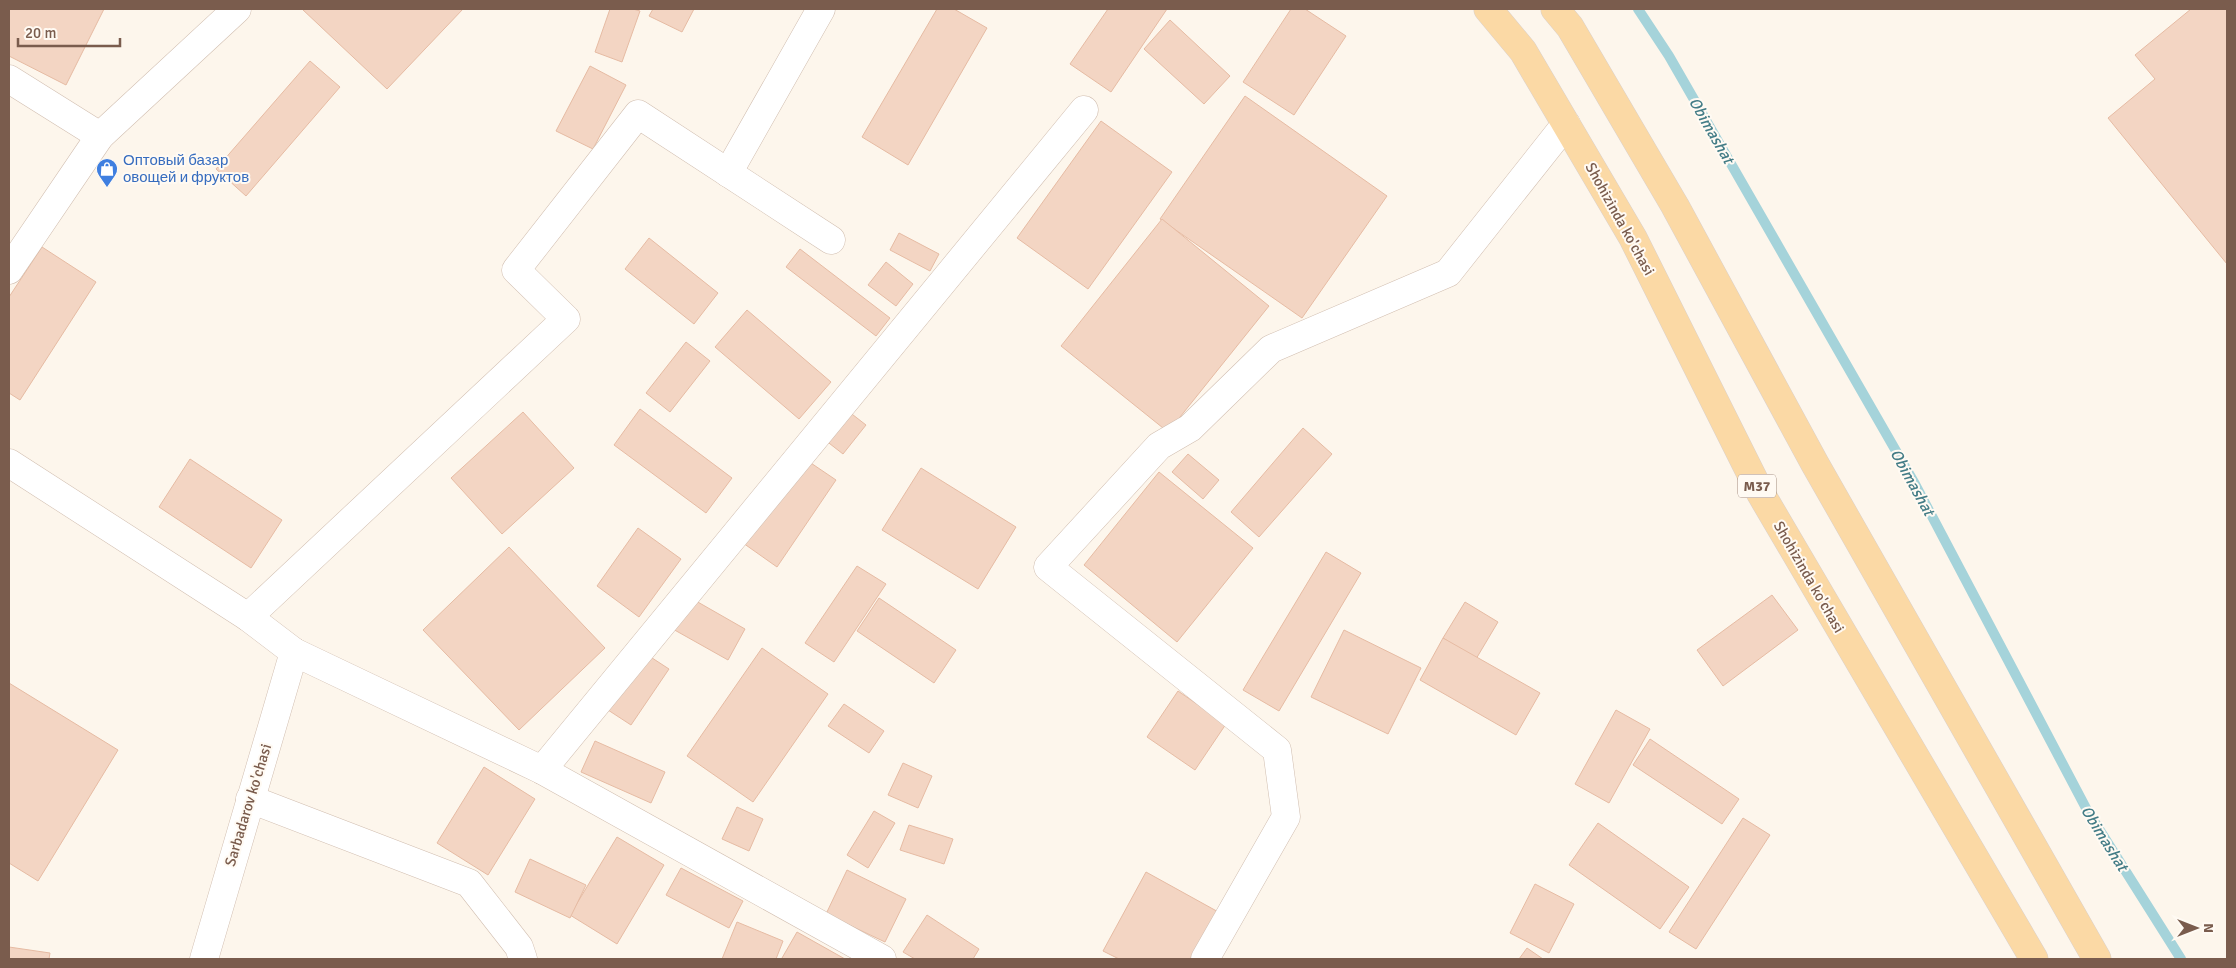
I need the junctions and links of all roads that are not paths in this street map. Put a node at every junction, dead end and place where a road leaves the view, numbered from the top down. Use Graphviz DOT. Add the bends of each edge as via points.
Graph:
graph roads {
  1 [pos="237,9"];
  2 [pos="821,9"];
  3 [pos="1488,9"];
  4 [pos="1555,9"];
  5 [pos="9,79"];
  6 [pos="1084,110"];
  7 [pos="1566,124"];
  8 [pos="100,136"];
  9 [pos="728,173"];
  10 [pos="831,240"];
  11 [pos="9,270"];
  12 [pos="9,463"];
  13 [pos="248,617"];
  14 [pos="294,652"];
  15 [pos="542,770"];
  16 [pos="250,800"];
  17 [pos="204,959"];
  18 [pos="523,959"];
  19 [pos="882,959"];
  20 [pos="1205,959"];
  21 [pos="2034,959"];
  22 [pos="2097,959"];
  1 -- 8 [label="street"];
  2 -- 9 [label="street"];
  3 -- 7 [label="main road, Shohizinda ko'chasi / M37" via="1523,51"];
  4 -- 22 [label="main road" via="1570,28 1675,206 1815,464"];
  5 -- 8 [label="street"];
  6 -- 15 [label="street"];
  7 -- 20 [label="street" via="1448,273 1271,349 1190,428 1159,446 1048,567 1277,750 1286,817"];
  7 -- 21 [label="main road, Shohizinda ko'chasi / M37" via="1633,238 1761,494"];
  8 -- 11 [label="street"];
  9 -- 10 [label="street"];
  9 -- 13 [label="street" via="638,114 516,270 566,319"];
  12 -- 13 [label="street"];
  13 -- 14 [label="street"];
  14 -- 15 [label="street"];
  14 -- 16 [label="street, Sarbadarov ko'chasi"];
  15 -- 19 [label="street"];
  16 -- 17 [label="street, Sarbadarov ko'chasi"];
  16 -- 18 [label="street" via="469,883 519,947"];
}
